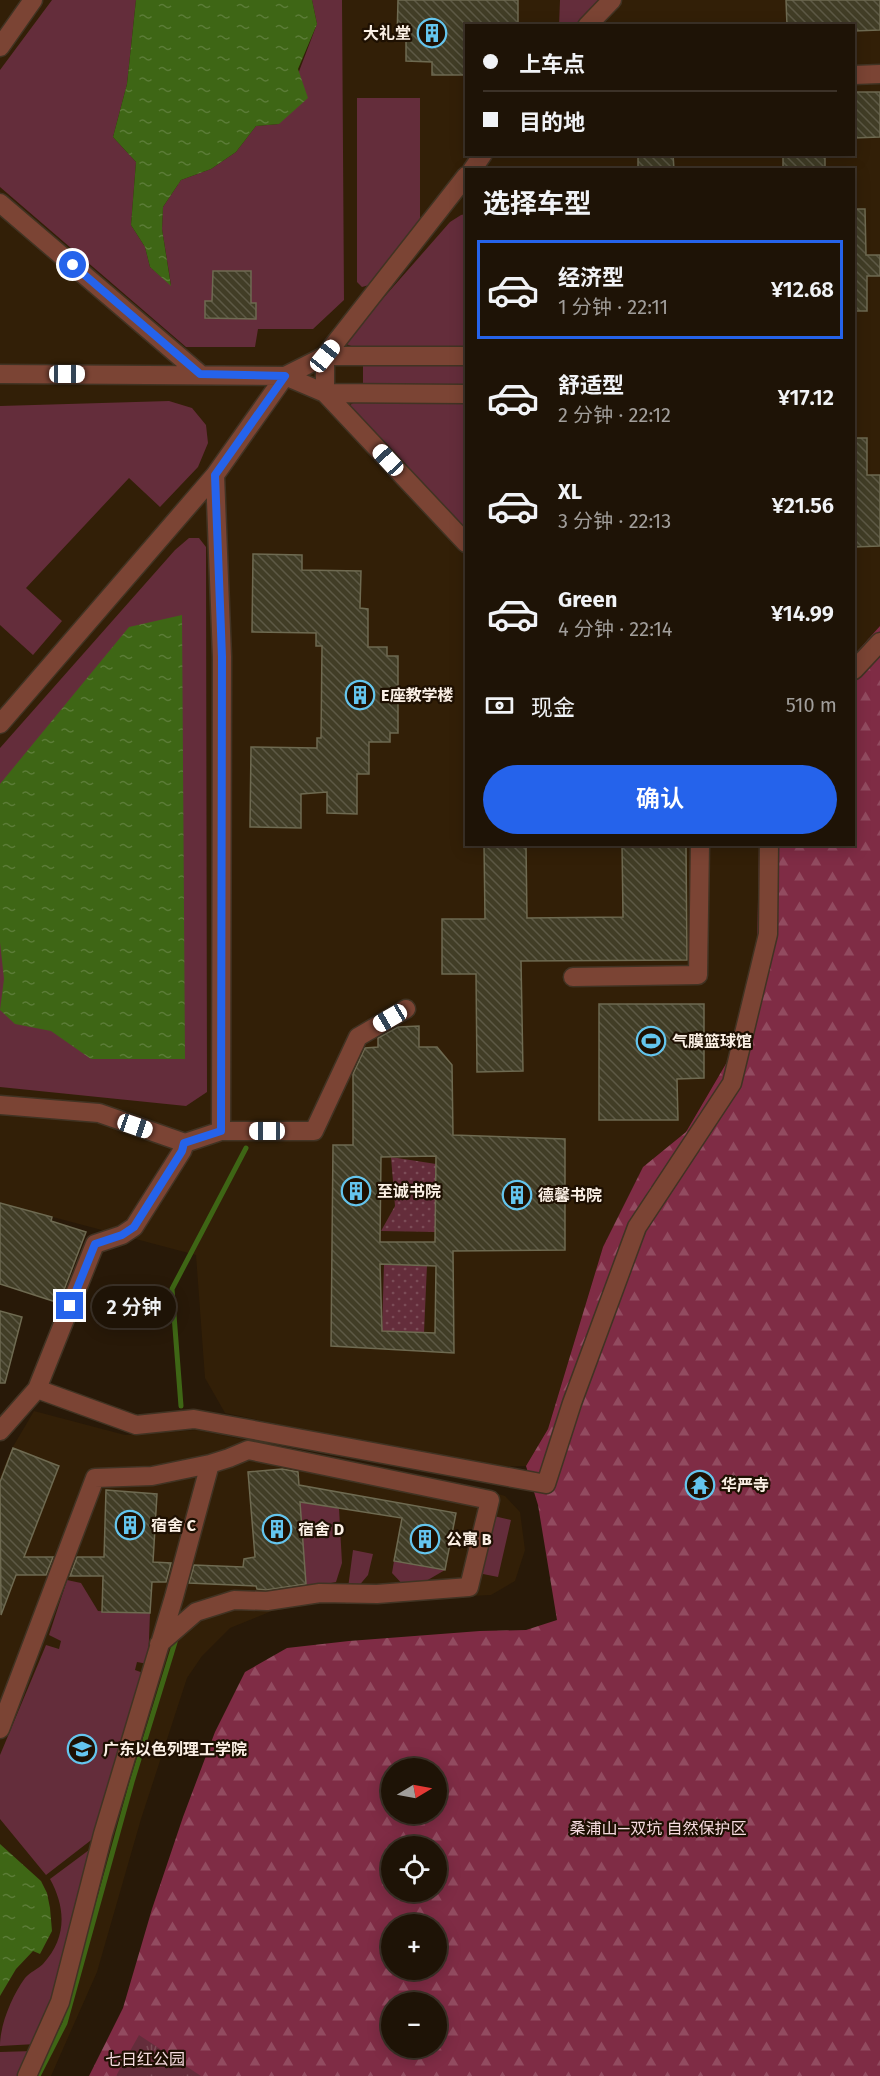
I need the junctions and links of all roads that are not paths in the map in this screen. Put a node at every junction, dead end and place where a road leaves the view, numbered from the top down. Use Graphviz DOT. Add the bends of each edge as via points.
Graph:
graph roads {
  1 [pos="33,0"];
  2 [pos="612,0"];
  3 [pos="589,24"];
  4 [pos="0,46"];
  5 [pos="880,74"];
  6 [pos="855,75"];
  7 [pos="465,177"];
  8 [pos="0,203"];
  9 [pos="325,356"];
  10 [pos="465,356"];
  11 [pos="0,374"];
  12 [pos="200,374"];
  13 [pos="285,376"];
  14 [pos="325,393"];
  15 [pos="465,394"];
  16 [pos="215,475"];
  17 [pos="465,542"];
  18 [pos="880,642"];
  19 [pos="855,669"];
  20 [pos="0,724"];
  21 [pos="700,846"];
  22 [pos="770,846"];
  23 [pos="573,977"];
  24 [pos="406,1009"];
  25 [pos="0,1105"];
  26 [pos="221,1131"];
  27 [pos="184,1143"];
  28 [pos="38,1389"];
  29 [pos="0,1431"];
  30 [pos="210,1464"];
  31 [pos="159,1644"];
  32 [pos="0,1729"];
  33 [pos="27,2076"];
  1 -- 4 [label="street"];
  2 -- 3 [label="street"];
  5 -- 6 [label="street"];
  7 -- 9 [label="street"];
  8 -- 12 [label="street"];
  9 -- 10 [label="street"];
  9 -- 13 [label="street"];
  9 -- 14 [label="street"];
  11 -- 12 [label="street"];
  12 -- 13 [label="street"];
  13 -- 14 [label="street"];
  13 -- 16 [label="street"];
  14 -- 15 [label="street"];
  14 -- 17 [label="street"];
  16 -- 20 [label="street"];
  16 -- 26 [label="street" via="222,657"];
  18 -- 19 [label="street"];
  21 -- 23 [label="street" via="698,975"];
  22 -- 28 [label="street" via="768,934 732,1083 638,1227 546,1484 194,1419 136,1425"];
  24 -- 26 [label="street" via="358,1037 314,1131"];
  25 -- 27 [label="street" via="99,1113"];
  26 -- 27 [label="street"];
  27 -- 28 [label="street" via="134,1227 95,1244"];
  28 -- 29 [label="street"];
  30 -- 31 [label="street"];
  30 -- 31 [label="street" via="248,1450 490,1500 469,1587 234,1600 196,1612"];
  30 -- 32 [label="street" via="152,1476 95,1478"];
  31 -- 33 [label="street" via="103,1834 60,2002"];
}
